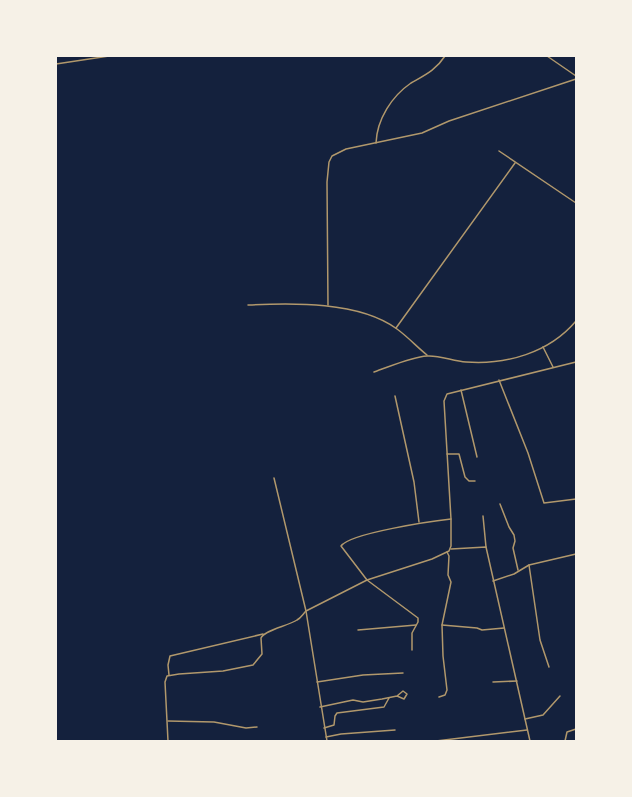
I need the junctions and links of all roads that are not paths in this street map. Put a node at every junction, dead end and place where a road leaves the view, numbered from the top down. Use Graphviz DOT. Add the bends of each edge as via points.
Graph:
graph roads {
  1 [pos="109,56"];
  2 [pos="445,56"];
  3 [pos="547,56"];
  4 [pos="56,64"];
  5 [pos="576,76"];
  6 [pos="576,79"];
  7 [pos="376,144"];
  8 [pos="499,151"];
  9 [pos="515,163"];
  10 [pos="576,203"];
  11 [pos="248,305"];
  12 [pos="328,305"];
  13 [pos="576,321"];
  14 [pos="396,328"];
  15 [pos="543,347"];
  16 [pos="427,356"];
  17 [pos="576,362"];
  18 [pos="553,368"];
  19 [pos="374,372"];
  20 [pos="499,380"];
  21 [pos="461,390"];
  22 [pos="395,396"];
  23 [pos="447,454"];
  24 [pos="476,457"];
  25 [pos="274,478"];
  26 [pos="475,481"];
  27 [pos="576,499"];
  28 [pos="500,504"];
  29 [pos="483,516"];
  30 [pos="451,519"];
  31 [pos="419,522"];
  32 [pos="486,547"];
  33 [pos="450,549"];
  34 [pos="447,552"];
  35 [pos="576,554"];
  36 [pos="529,565"];
  37 [pos="518,570"];
  38 [pos="368,580"];
  39 [pos="493,581"];
  40 [pos="306,611"];
  41 [pos="417,625"];
  42 [pos="442,625"];
  43 [pos="504,628"];
  44 [pos="358,630"];
  45 [pos="263,634"];
  46 [pos="412,650"];
  47 [pos="549,667"];
  48 [pos="403,673"];
  49 [pos="169,675"];
  50 [pos="517,681"];
  51 [pos="317,682"];
  52 [pos="493,682"];
  53 [pos="397,696"];
  54 [pos="439,696"];
  55 [pos="560,696"];
  56 [pos="389,698"];
  57 [pos="320,707"];
  58 [pos="525,719"];
  59 [pos="168,721"];
  60 [pos="257,727"];
  61 [pos="324,728"];
  62 [pos="576,729"];
  63 [pos="395,730"];
  64 [pos="527,730"];
  65 [pos="326,737"];
  66 [pos="168,741"];
  67 [pos="327,741"];
  68 [pos="436,741"];
  69 [pos="530,741"];
  70 [pos="565,741"];
  1 -- 4 [label="street"];
  2 -- 7 [label="street" via="432,71 396,94 380,123"];
  3 -- 5 [label="street"];
  6 -- 7 [label="street" via="449,121 422,134"];
  7 -- 12 [label="street" via="339,152 332,156 329,162 326,197"];
  8 -- 9 [label="street"];
  9 -- 10 [label="street"];
  9 -- 14 [label="street"];
  11 -- 12 [label="street"];
  12 -- 14 [label="street" via="359,311"];
  13 -- 15 [label="street"];
  14 -- 16 [label="street"];
  15 -- 16 [label="street" via="498,362"];
  15 -- 18 [label="street"];
  16 -- 19 [label="street"];
  17 -- 18 [label="street"];
  18 -- 20 [label="street"];
  20 -- 21 [label="street"];
  20 -- 27 [label="street" via="528,453 544,503"];
  21 -- 23 [label="street" via="448,394 444,399"];
  21 -- 24 [label="street"];
  22 -- 31 [label="street" via="414,482"];
  23 -- 26 [label="street" via="459,454 465,476 469,481"];
  23 -- 30 [label="street"];
  25 -- 40 [label="street"];
  28 -- 37 [label="street" via="514,535 513,548"];
  29 -- 32 [label="street"];
  30 -- 31 [label="street"];
  30 -- 33 [label="street"];
  31 -- 38 [label="street" via="342,545 341,548"];
  32 -- 33 [label="street"];
  32 -- 39 [label="street"];
  33 -- 34 [label="street"];
  34 -- 38 [label="street"];
  34 -- 42 [label="street" via="448,575 451,582"];
  35 -- 36 [label="street"];
  36 -- 37 [label="street"];
  36 -- 47 [label="street" via="540,640"];
  37 -- 39 [label="street" via="514,574"];
  38 -- 40 [label="street"];
  38 -- 41 [label="street" via="418,618"];
  39 -- 43 [label="street"];
  40 -- 45 [label="street" via="284,627"];
  40 -- 51 [label="street"];
  41 -- 44 [label="street"];
  41 -- 46 [label="street" via="412,633"];
  42 -- 43 [label="street" via="481,630"];
  42 -- 54 [label="street" via="447,690 445,695"];
  43 -- 50 [label="street"];
  45 -- 49 [label="street" via="170,656"];
  45 -- 49 [label="street" via="262,654 253,665 223,671"];
  48 -- 51 [label="street" via="363,675"];
  49 -- 59 [label="street" via="165,682"];
  50 -- 52 [label="street"];
  50 -- 58 [label="street"];
  51 -- 57 [label="street"];
  53 -- 53 [label="street" via="403,691 407,694 404,699"];
  53 -- 56 [label="street"];
  55 -- 58 [label="street" via="543,715"];
  56 -- 57 [label="street" via="363,702 352,700"];
  56 -- 61 [label="street" via="383,708 337,713 334,724"];
  57 -- 61 [label="street"];
  58 -- 64 [label="street"];
  59 -- 60 [label="street" via="214,722 246,728"];
  59 -- 66 [label="street"];
  61 -- 65 [label="street"];
  62 -- 70 [label="street" via="567,732"];
  63 -- 65 [label="street"];
  64 -- 68 [label="street"];
  64 -- 69 [label="street"];
  65 -- 67 [label="street"];
}
